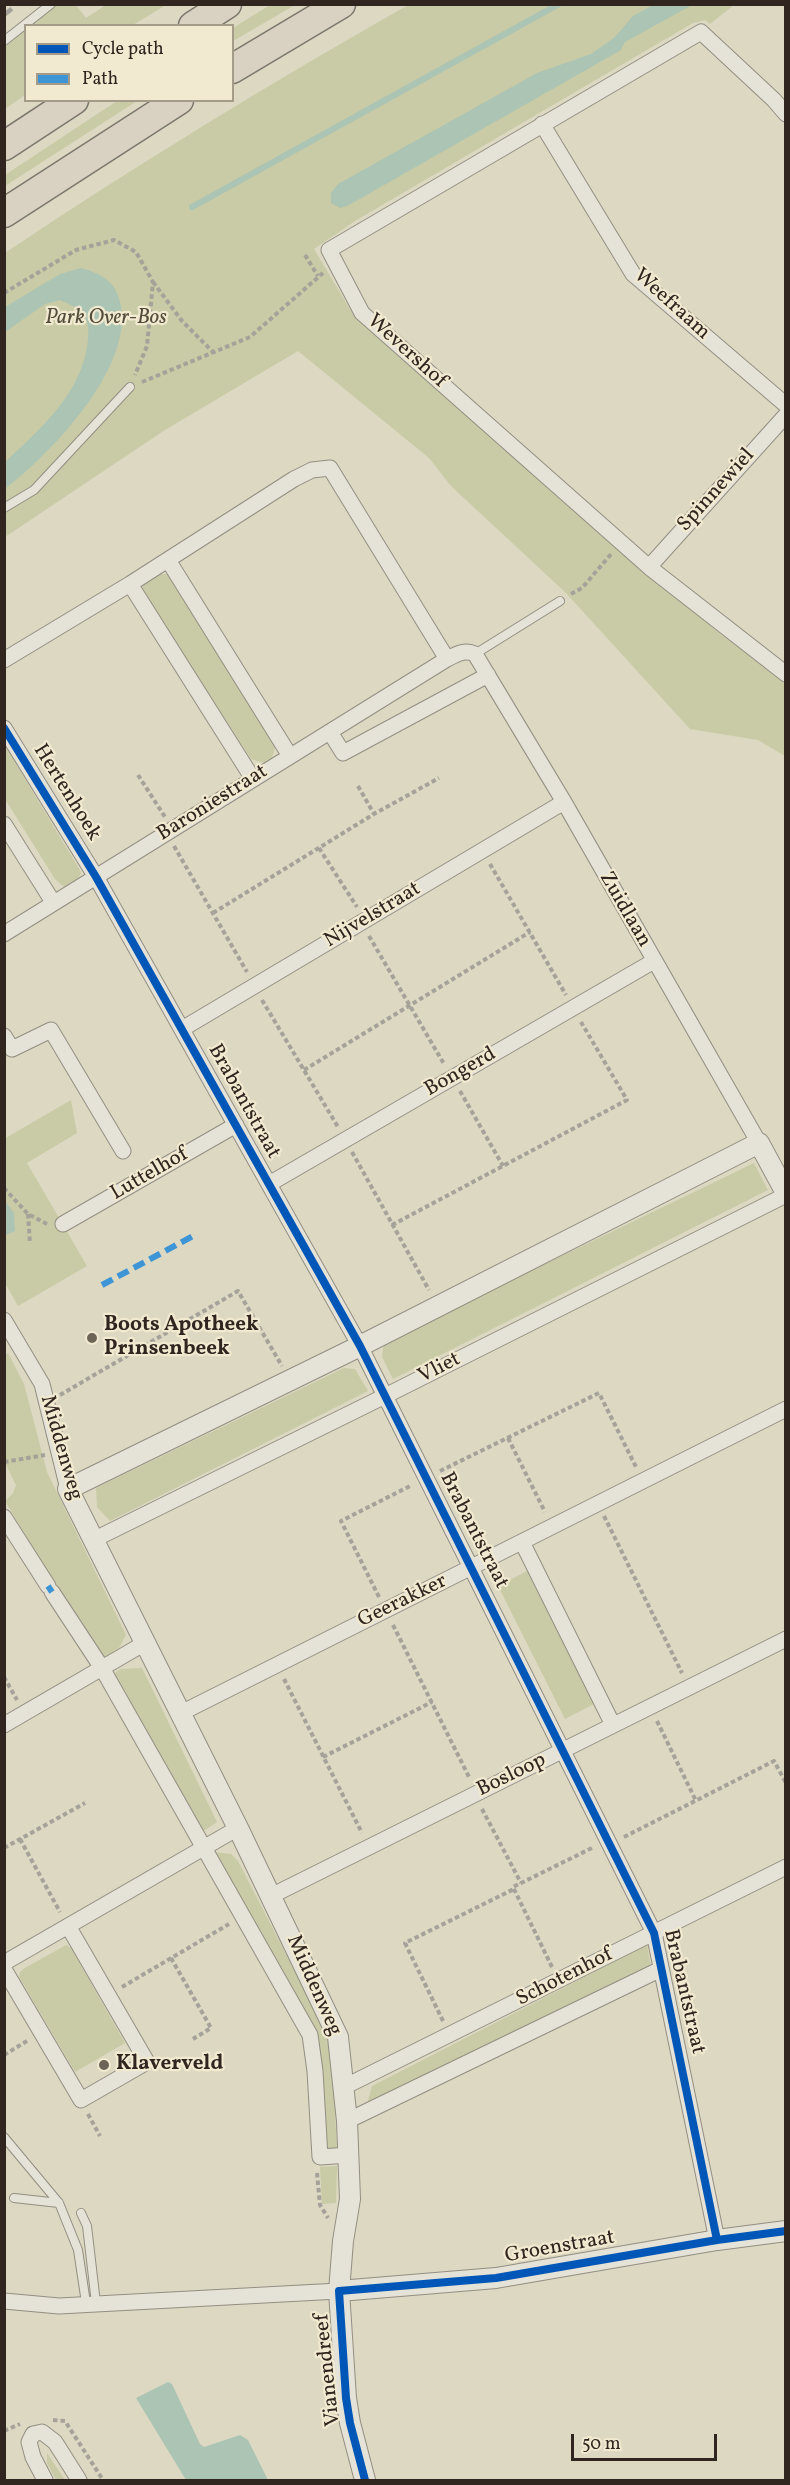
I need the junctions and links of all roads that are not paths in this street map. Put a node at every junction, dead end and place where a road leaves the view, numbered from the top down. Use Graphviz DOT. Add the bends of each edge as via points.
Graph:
graph roads {
  1 [pos="51,4"];
  2 [pos="227,4"];
  3 [pos="341,4"];
  4 [pos="26,24"];
  5 [pos="196,24"];
  6 [pos="24,25"];
  7 [pos="4,41"];
  8 [pos="234,68"];
  9 [pos="71,102"];
  10 [pos="177,102"];
  11 [pos="786,114"];
  12 [pos="542,124"];
  13 [pos="4,146"];
  14 [pos="4,213"];
  15 [pos="130,387"];
  16 [pos="786,405"];
  17 [pos="786,415"];
  18 [pos="4,508"];
  19 [pos="168,560"];
  20 [pos="649,567"];
  21 [pos="130,584"];
  22 [pos="560,601"];
  23 [pos="475,654"];
  24 [pos="447,659"];
  25 [pos="4,660"];
  26 [pos="786,674"];
  27 [pos="488,675"];
  28 [pos="4,728"];
  29 [pos="330,732"];
  30 [pos="290,756"];
  31 [pos="253,779"];
  32 [pos="564,802"];
  33 [pos="4,824"];
  34 [pos="96,877"];
  35 [pos="53,902"];
  36 [pos="4,934"];
  37 [pos="654,961"];
  38 [pos="182,1029"];
  39 [pos="4,1036"];
  40 [pos="236,1125"];
  41 [pos="759,1143"];
  42 [pos="123,1151"];
  43 [pos="269,1184"];
  44 [pos="786,1194"];
  45 [pos="59,1226"];
  46 [pos="4,1320"];
  47 [pos="360,1346"];
  48 [pos="385,1396"];
  49 [pos="786,1409"];
  50 [pos="68,1489"];
  51 [pos="4,1517"];
  52 [pos="93,1540"];
  53 [pos="522,1542"];
  54 [pos="473,1568"];
  55 [pos="786,1639"];
  56 [pos="145,1643"];
  57 [pos="102,1668"];
  58 [pos="181,1713"];
  59 [pos="4,1725"];
  60 [pos="613,1725"];
  61 [pos="564,1750"];
  62 [pos="238,1828"];
  63 [pos="204,1847"];
  64 [pos="786,1867"];
  65 [pos="271,1896"];
  66 [pos="68,1926"];
  67 [pos="654,1933"];
  68 [pos="4,1963"];
  69 [pos="4,1969"];
  70 [pos="662,1969"];
  71 [pos="344,2087"];
  72 [pos="347,2121"];
  73 [pos="4,2137"];
  74 [pos="349,2155"];
  75 [pos="14,2198"];
  76 [pos="59,2203"];
  77 [pos="81,2213"];
  78 [pos="786,2231"];
  79 [pos="717,2240"];
  80 [pos="339,2291"];
  81 [pos="4,2301"];
  82 [pos="91,2303"];
  83 [pos="45,2481"];
  84 [pos="79,2481"];
  85 [pos="366,2481"];
  1 -- 4 [label="lane"];
  2 -- 5 [label="highway"];
  3 -- 8 [label="highway"];
  6 -- 7 [label="lane"];
  9 -- 13 [label="highway"];
  10 -- 14 [label="highway"];
  11 -- 12 [label="street" via="701,32"];
  12 -- 16 [label="street, Weefraam" via="633,274"];
  12 -- 20 [label="street, Wevershof" via="329,250 362,313"];
  15 -- 18 [label="lane" via="34,490"];
  17 -- 20 [label="street, Spinnewiel"];
  19 -- 21 [label="street"];
  19 -- 24 [label="street" via="294,479 312,470 330,468"];
  19 -- 30 [label="street"];
  20 -- 26 [label="street, Wevershof"];
  21 -- 25 [label="street"];
  21 -- 31 [label="street"];
  22 -- 23 [label="lane"];
  23 -- 24 [label="street" via="460,652"];
  23 -- 27 [label="street, Zuidlaan"];
  24 -- 29 [label="street, Baroniestraat"];
  27 -- 29 [label="street" via="343,753"];
  27 -- 32 [label="street, Zuidlaan"];
  28 -- 34 [label="street, Hertenhoek"];
  29 -- 30 [label="street, Baroniestraat"];
  30 -- 31 [label="street, Baroniestraat"];
  31 -- 34 [label="street, Baroniestraat"];
  32 -- 37 [label="street, Zuidlaan"];
  32 -- 38 [label="street, Nijvelstraat"];
  33 -- 35 [label="street"];
  34 -- 35 [label="street, Baroniestraat"];
  34 -- 38 [label="street, Brabantstraat"];
  35 -- 36 [label="street, Baroniestraat"];
  37 -- 41 [label="street, Zuidlaan"];
  37 -- 43 [label="street, Bongerd"];
  38 -- 40 [label="street, Brabantstraat"];
  39 -- 42 [label="street" via="12,1049 51,1029"];
  40 -- 43 [label="street, Brabantstraat"];
  40 -- 45 [label="street, Luttelhof"];
  41 -- 44 [label="street, Zuidlaan"];
  41 -- 47 [label="street"];
  43 -- 47 [label="street, Brabantstraat"];
  44 -- 48 [label="street, Vliet"];
  46 -- 50 [label="street, Middenweg" via="42,1384"];
  47 -- 48 [label="street, Brabantstraat"];
  47 -- 50 [label="street"];
  48 -- 52 [label="street, Vliet"];
  48 -- 54 [label="street, Brabantstraat"];
  49 -- 53 [label="street, Geerakker"];
  50 -- 52 [label="street, Middenweg"];
  51 -- 57 [label="street, Middenweg"];
  52 -- 56 [label="street, Middenweg"];
  53 -- 54 [label="street, Geerakker"];
  53 -- 60 [label="street, Brabantstraat"];
  54 -- 58 [label="street, Geerakker"];
  54 -- 61 [label="street, Brabantstraat"];
  55 -- 60 [label="street, Bosloop"];
  56 -- 57 [label="street"];
  56 -- 58 [label="street, Middenweg"];
  57 -- 59 [label="street"];
  57 -- 63 [label="street, Middenweg"];
  58 -- 62 [label="street, Middenweg"];
  60 -- 61 [label="street, Bosloop"];
  61 -- 65 [label="street, Bosloop"];
  61 -- 67 [label="street, Brabantstraat"];
  62 -- 63 [label="street"];
  62 -- 65 [label="street, Middenweg"];
  63 -- 66 [label="street"];
  63 -- 74 [label="street, Middenweg" via="310,2035 315,2071 316,2160"];
  64 -- 67 [label="street, Schotenhof"];
  65 -- 71 [label="street, Middenweg" via="338,2037"];
  66 -- 68 [label="street"];
  66 -- 69 [label="street" via="147,2062 81,2100"];
  67 -- 70 [label="street, Brabantstraat"];
  67 -- 71 [label="street, Schotenhof"];
  70 -- 72 [label="street, Schotenhof"];
  70 -- 79 [label="street, Brabantstraat"];
  71 -- 72 [label="street, Middenweg"];
  72 -- 74 [label="street, Middenweg"];
  73 -- 76 [label="lane"];
  74 -- 80 [label="street, Middenweg" via="350,2199"];
  75 -- 76 [label="lane"];
  76 -- 82 [label="lane" via="78,2250"];
  77 -- 82 [label="lane" via="87,2226"];
  78 -- 79 [label="street, Groenstraat"];
  79 -- 80 [label="street, Groenstraat" via="496,2278"];
  80 -- 82 [label="street, Groenstraat"];
  80 -- 85 [label="street, Vianendreef" via="346,2398"];
  81 -- 82 [label="street, Groenstraat" via="59,2306"];
  83 -- 84 [label="street" via="29,2442 33,2434 42,2432 55,2442"];
}
